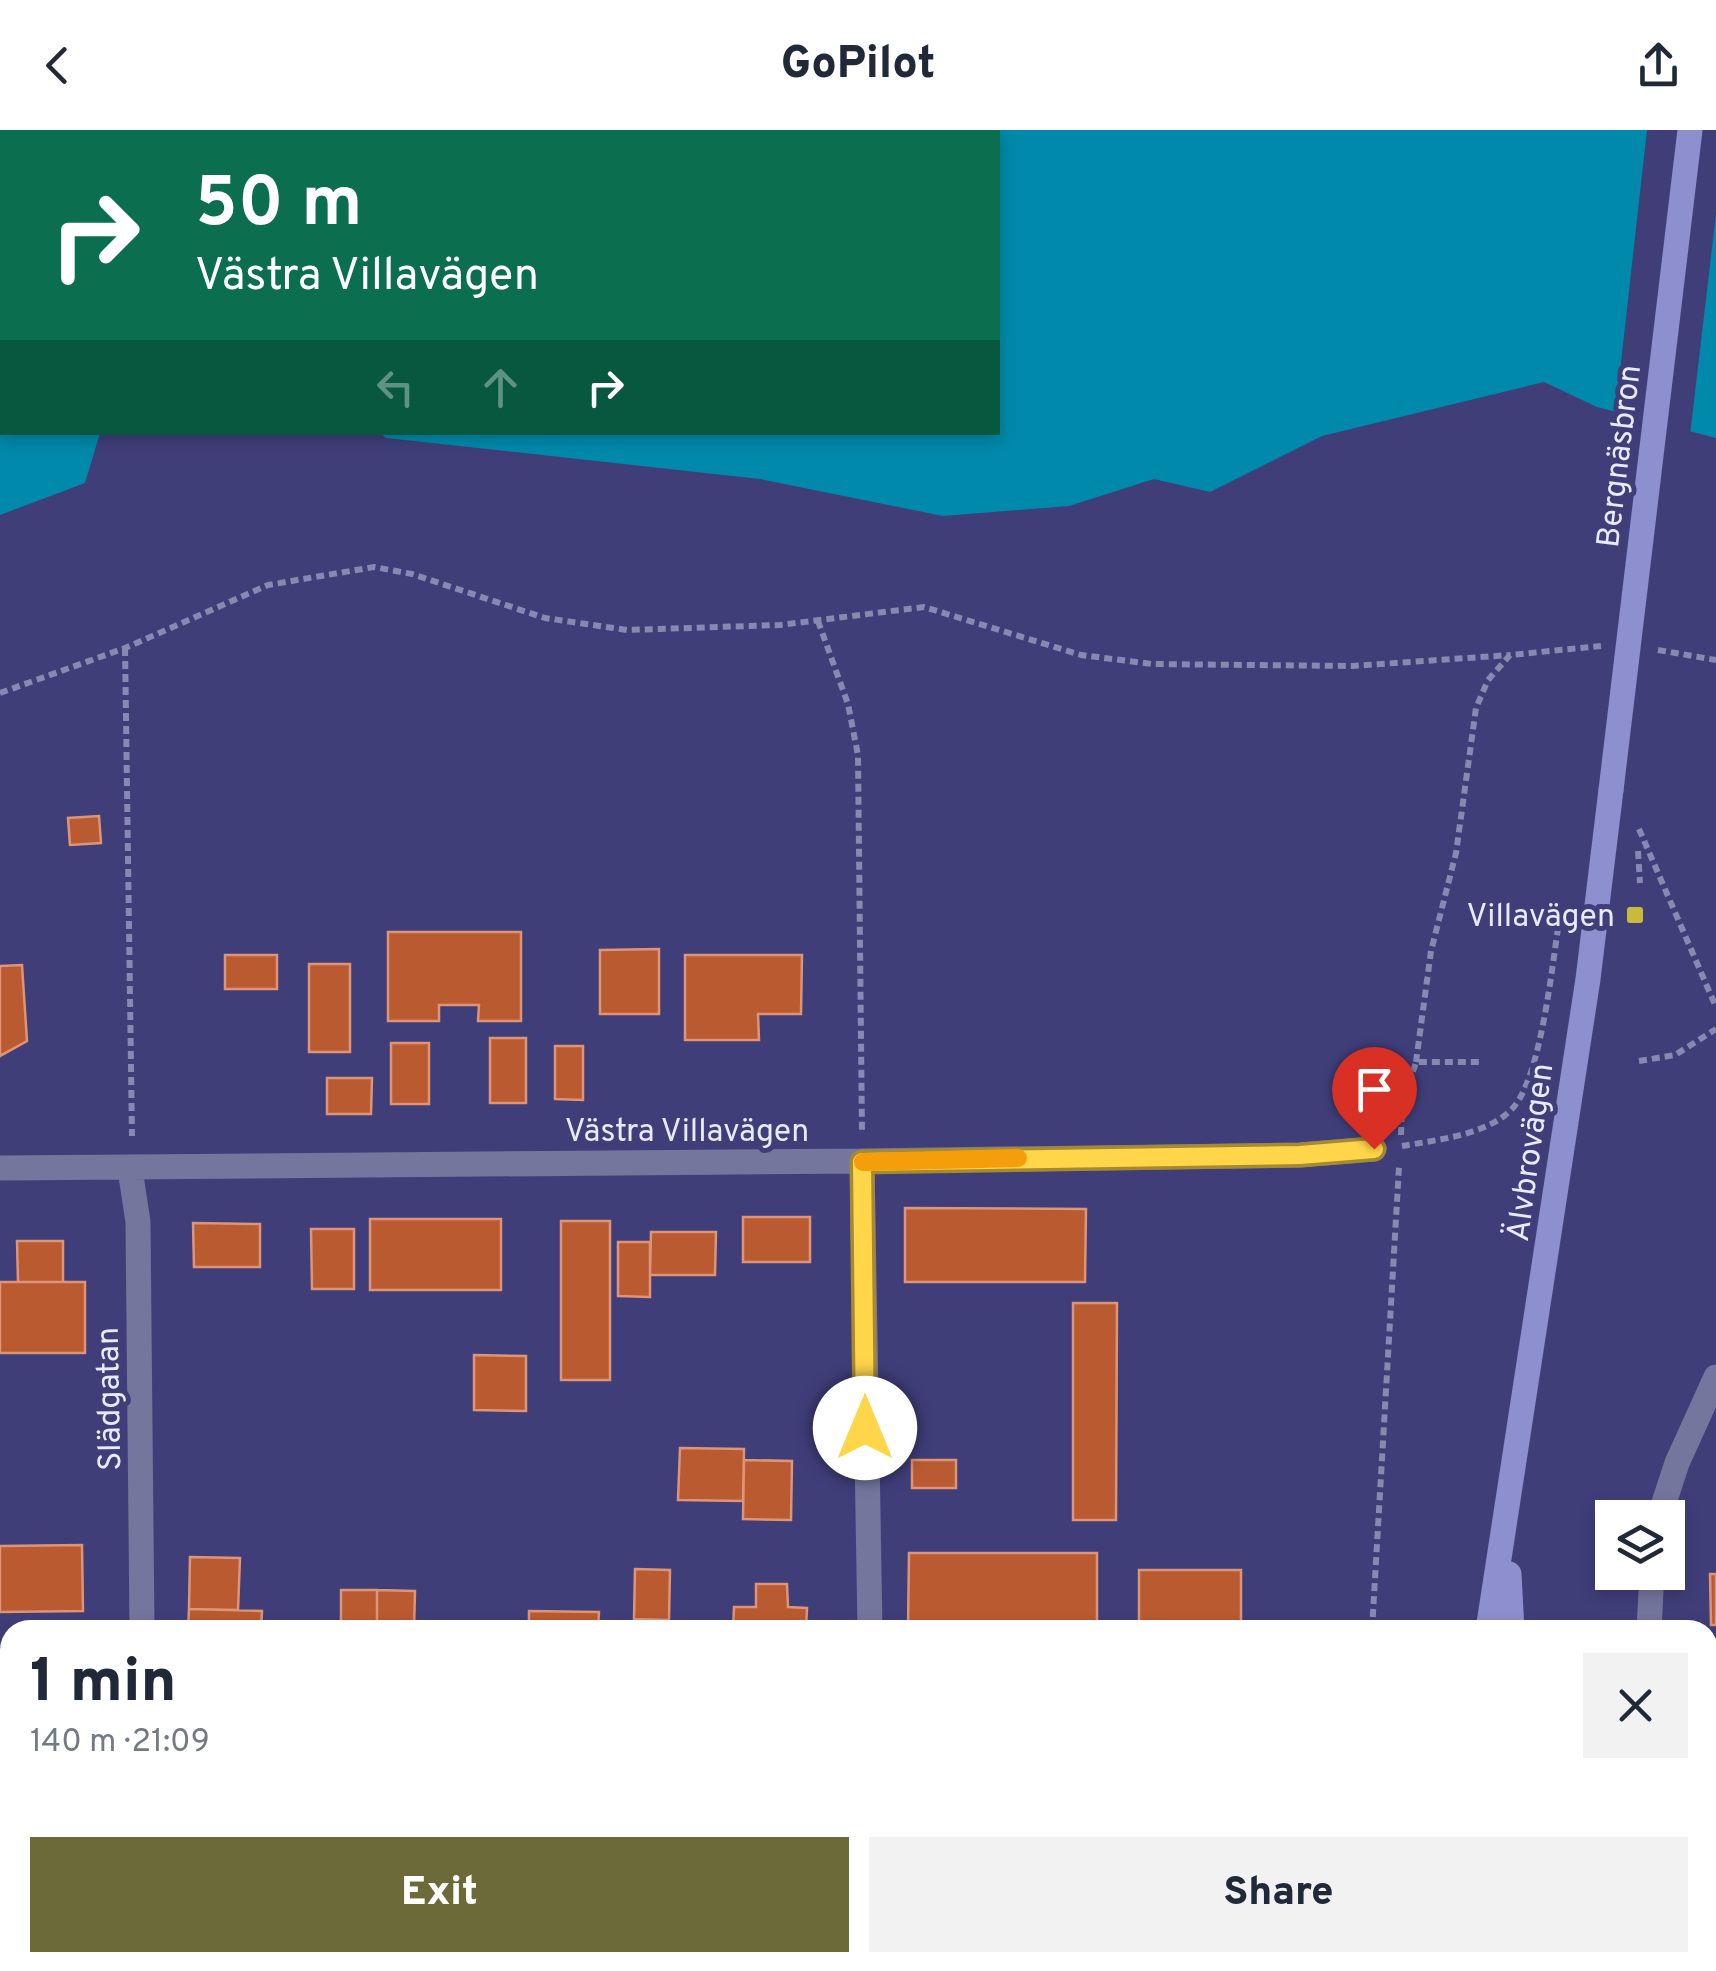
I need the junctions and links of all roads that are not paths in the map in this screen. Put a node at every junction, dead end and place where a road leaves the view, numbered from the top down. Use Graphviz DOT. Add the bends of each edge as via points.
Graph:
graph roads {
  1 [pos="1690,130"];
  2 [pos="1611,790"];
  3 [pos="1374,1149"];
  4 [pos="862,1162"];
  5 [pos="0,1168"];
  6 [pos="130,1169"];
  7 [pos="1716,1377"];
  8 [pos="1665,1500"];
  9 [pos="1507,1524"];
  10 [pos="1651,1590"];
  11 [pos="142,1620"];
  12 [pos="870,1620"];
  13 [pos="1490,1620"];
  14 [pos="1512,1620"];
  15 [pos="1650,1620"];
  1 -- 2 [label="main road, Bergnäsbron, bridge"];
  2 -- 9 [label="main road, Älvbrovägen"];
  3 -- 4 [label="street, Västra Villavägen"];
  4 -- 6 [label="street, Västra Villavägen"];
  4 -- 12 [label="street"];
  5 -- 6 [label="street, Västra Villavägen"];
  6 -- 11 [label="street, Slädgatan" via="138,1222"];
  7 -- 8 [label="street"];
  9 -- 13 [label="main road, Älvbrovägen"];
  9 -- 14 [label="main road, Älvbrovägen"];
  10 -- 15 [label="street"];
}
